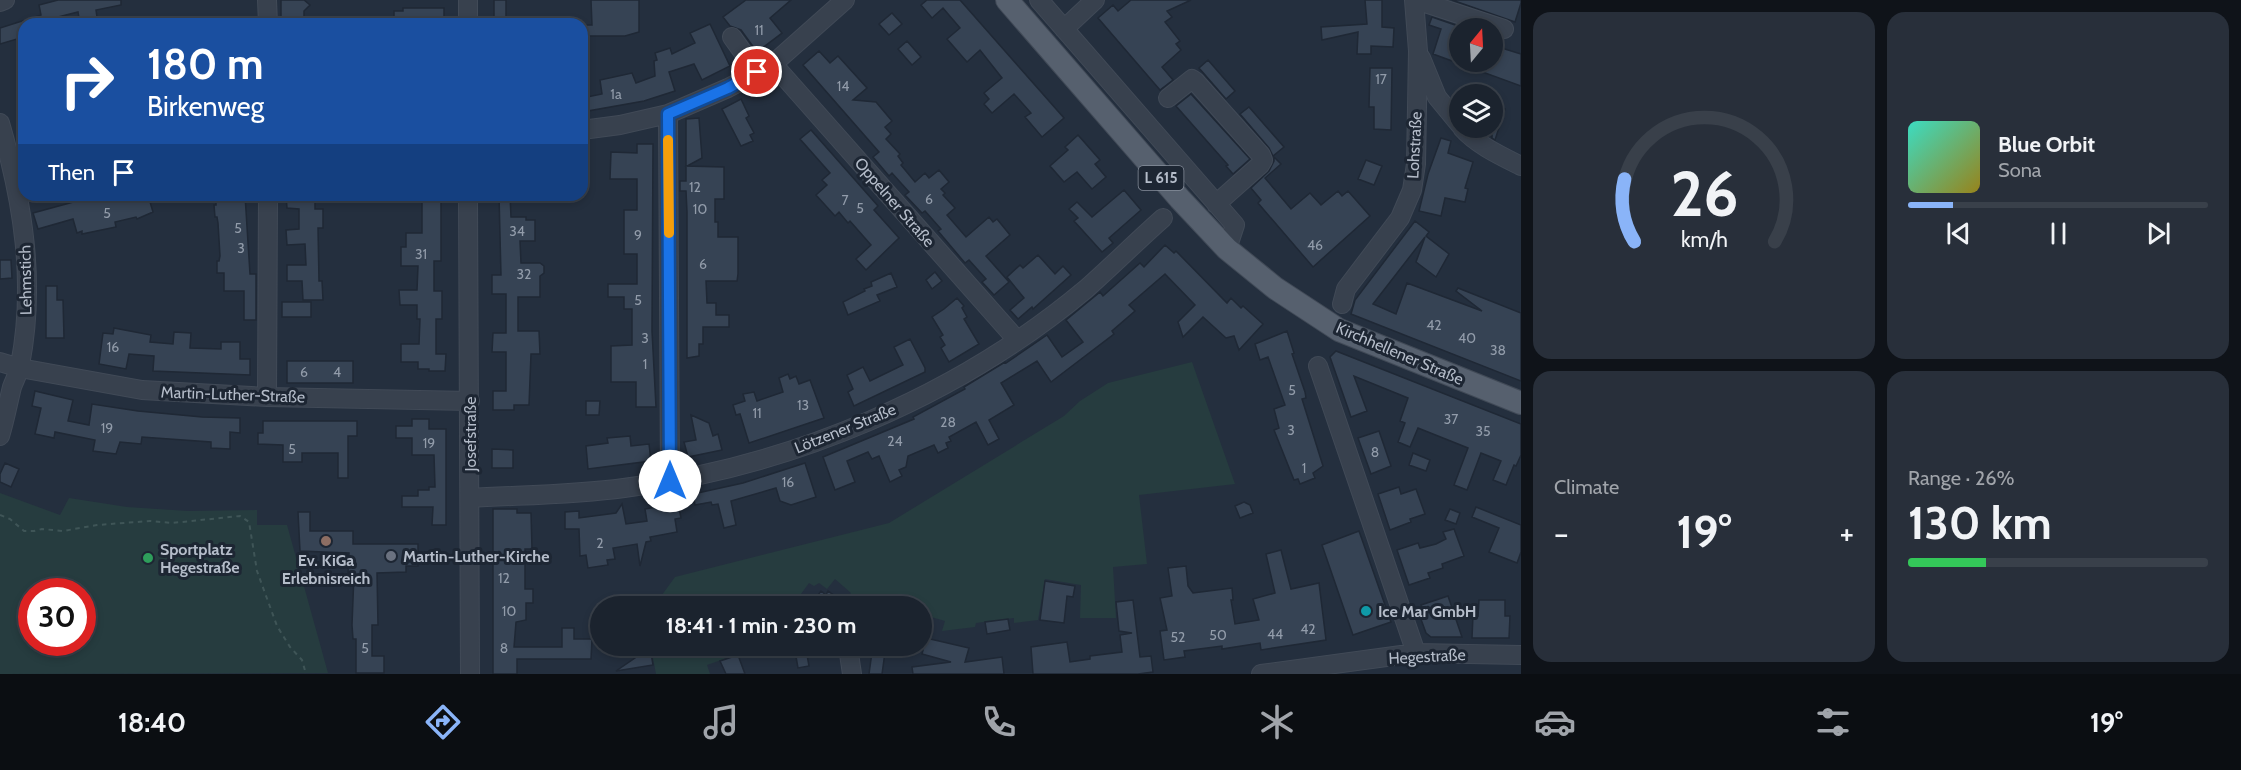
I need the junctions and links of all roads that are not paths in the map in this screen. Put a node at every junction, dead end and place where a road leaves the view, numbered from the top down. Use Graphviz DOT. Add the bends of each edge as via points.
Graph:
graph roads {
  1 [pos="5,0"];
  2 [pos="267,0"];
  3 [pos="468,0"];
  4 [pos="845,0"];
  5 [pos="1007,0"];
  6 [pos="1039,0"];
  7 [pos="1095,0"];
  8 [pos="1415,0"];
  9 [pos="0,2"];
  10 [pos="268,18"];
  11 [pos="468,18"];
  12 [pos="1064,29"];
  13 [pos="1504,29"];
  14 [pos="732,37"];
  15 [pos="1418,51"];
  16 [pos="765,68"];
  17 [pos="1168,98"];
  18 [pos="1449,112"];
  19 [pos="668,114"];
  20 [pos="0,123"];
  21 [pos="588,129"];
  22 [pos="1474,138"];
  23 [pos="1521,166"];
  24 [pos="18,178"];
  25 [pos="24,201"];
  26 [pos="268,201"];
  27 [pos="468,201"];
  28 [pos="1216,204"];
  29 [pos="1163,218"];
  30 [pos="1227,249"];
  31 [pos="1342,304"];
  32 [pos="1017,340"];
  33 [pos="0,362"];
  34 [pos="1318,366"];
  35 [pos="20,368"];
  36 [pos="267,397"];
  37 [pos="470,401"];
  38 [pos="1521,403"];
  39 [pos="0,436"];
  40 [pos="670,481"];
  41 [pos="470,498"];
  42 [pos="1416,653"];
  43 [pos="1521,655"];
  44 [pos="849,656"];
  45 [pos="1309,670"];
  46 [pos="471,674"];
  47 [pos="852,674"];
  48 [pos="1261,674"];
  1 -- 9 [label="street"];
  2 -- 10 [label="street"];
  3 -- 11 [label="street"];
  4 -- 16 [label="street"];
  5 -- 30 [label="main road, Kirchhellener Straße / L 615"];
  6 -- 12 [label="street"];
  7 -- 12 [label="street"];
  8 -- 13 [label="street"];
  8 -- 15 [label="street, Lohstraße"];
  12 -- 28 [label="street"];
  14 -- 16 [label="street, Oppelner Straße"];
  15 -- 18 [label="street" via="1437,97"];
  15 -- 31 [label="street, Lohstraße" via="1412,190 1400,218 1346,289"];
  16 -- 19 [label="street"];
  16 -- 32 [label="street, Oppelner Straße"];
  17 -- 28 [label="street" via="1192,79 1261,154 1260,165"];
  19 -- 21 [label="street"];
  19 -- 40 [label="street"];
  20 -- 24 [label="street, Lehmstich"];
  22 -- 23 [label="street"];
  25 -- 35 [label="street, Lehmstich" via="27,285"];
  26 -- 36 [label="street"];
  27 -- 37 [label="street, Josefstraße"];
  28 -- 30 [label="street" via="1234,225"];
  29 -- 32 [label="street, Lötzener Straße" via="1086,289"];
  30 -- 38 [label="main road, Kirchhellener Straße / L 615" via="1275,288 1339,330"];
  32 -- 40 [label="street, Lötzener Straße" via="930,391 850,429 737,466"];
  33 -- 35 [label="street, Martin-Luther-Straße"];
  34 -- 42 [label="street"];
  35 -- 36 [label="street, Martin-Luther-Straße" via="142,390"];
  35 -- 39 [label="street, Lehmstich"];
  36 -- 37 [label="street, Martin-Luther-Straße"];
  37 -- 41 [label="street, Josefstraße"];
  40 -- 41 [label="street, Lötzener Straße" via="613,489"];
  41 -- 46 [label="street, Josefstraße"];
  42 -- 43 [label="street, Hegestraße"];
  42 -- 45 [label="street, Hegestraße"];
  44 -- 47 [label="street"];
  45 -- 48 [label="street, Hegestraße"];
}
